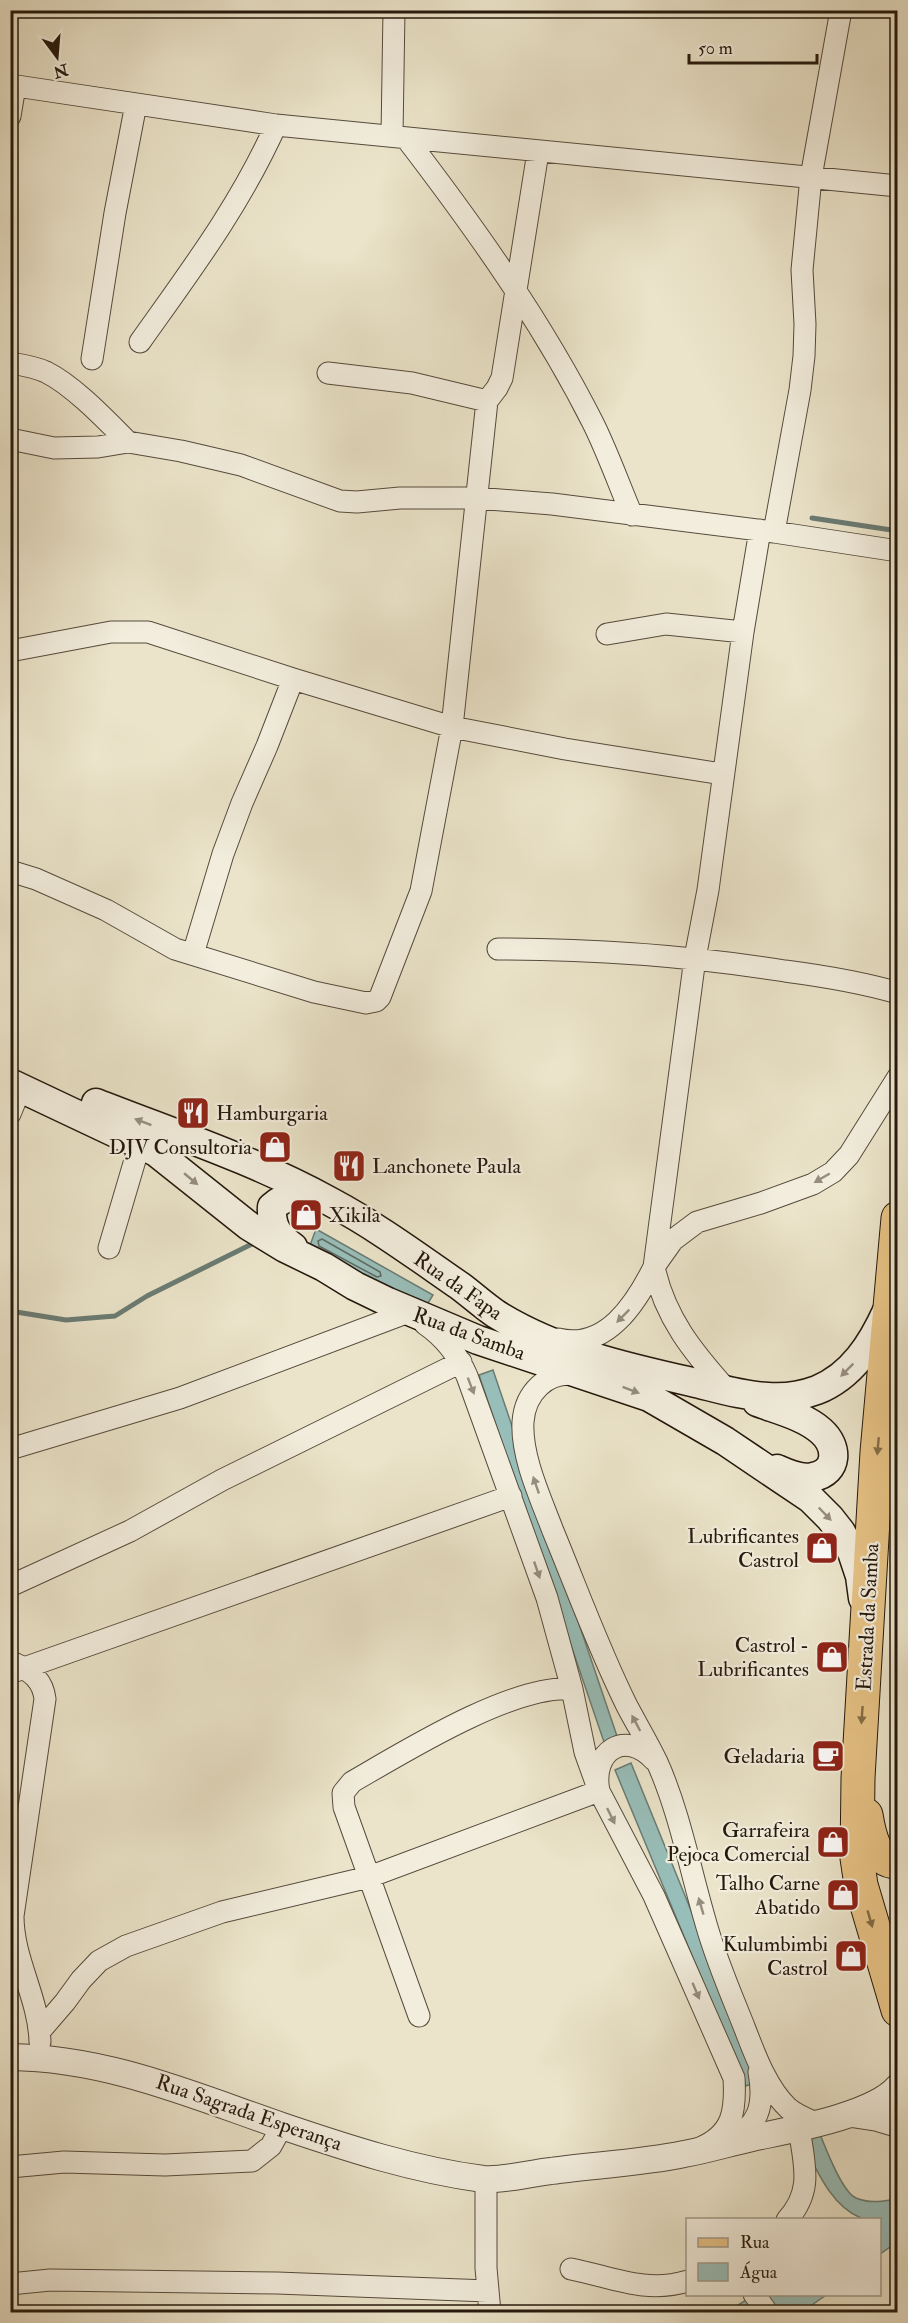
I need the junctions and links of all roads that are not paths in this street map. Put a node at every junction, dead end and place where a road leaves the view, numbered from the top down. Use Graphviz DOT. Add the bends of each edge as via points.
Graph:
graph roads {
  1 [pos="394,10"];
  2 [pos="840,10"];
  3 [pos="13,85"];
  4 [pos="136,104"];
  5 [pos="10,116"];
  6 [pos="276,125"];
  7 [pos="399,137"];
  8 [pos="538,152"];
  9 [pos="811,177"];
  10 [pos="897,186"];
  11 [pos="516,293"];
  12 [pos="140,342"];
  13 [pos="92,359"];
  14 [pos="10,363"];
  15 [pos="328,373"];
  16 [pos="487,401"];
  17 [pos="10,439"];
  18 [pos="128,442"];
  19 [pos="477,498"];
  20 [pos="632,515"];
  21 [pos="767,531"];
  22 [pos="897,550"];
  23 [pos="742,632"];
  24 [pos="608,634"];
  25 [pos="10,651"];
  26 [pos="293,679"];
  27 [pos="452,727"];
  28 [pos="723,774"];
  29 [pos="10,871"];
  30 [pos="498,949"];
  31 [pos="193,954"];
  32 [pos="695,958"];
  33 [pos="897,993"];
  34 [pos="897,1077"];
  35 [pos="14,1080"];
  36 [pos="10,1114"];
  37 [pos="140,1143"];
  38 [pos="350,1213"];
  39 [pos="897,1224"];
  40 [pos="109,1248"];
  41 [pos="324,1267"];
  42 [pos="654,1267"];
  43 [pos="891,1304"];
  44 [pos="397,1308"];
  45 [pos="525,1328"];
  46 [pos="461,1362"];
  47 [pos="598,1378"];
  48 [pos="727,1390"];
  49 [pos="725,1441"];
  50 [pos="10,1449"];
  51 [pos="511,1496"];
  52 [pos="10,1586"];
  53 [pos="866,1626"];
  54 [pos="16,1668"];
  55 [pos="572,1689"];
  56 [pos="657,1762"];
  57 [pos="858,1778"];
  58 [pos="599,1791"];
  59 [pos="897,1862"];
  60 [pos="369,1877"];
  61 [pos="897,2010"];
  62 [pos="419,2016"];
  63 [pos="40,2031"];
  64 [pos="10,2057"];
  65 [pos="40,2057"];
  66 [pos="757,2060"];
  67 [pos="897,2087"];
  68 [pos="849,2114"];
  69 [pos="897,2124"];
  70 [pos="282,2126"];
  71 [pos="807,2126"];
  72 [pos="725,2144"];
  73 [pos="684,2154"];
  74 [pos="10,2167"];
  75 [pos="486,2179"];
  76 [pos="789,2218"];
  77 [pos="571,2269"];
  78 [pos="686,2281"];
  79 [pos="10,2284"];
  80 [pos="488,2291"];
  81 [pos="490,2313"];
  1 -- 7 [label="street"];
  2 -- 9 [label="street"];
  3 -- 4 [label="street"];
  3 -- 5 [label="street"];
  4 -- 6 [label="street"];
  4 -- 13 [label="street"];
  6 -- 7 [label="street"];
  6 -- 12 [label="street" via="241,195"];
  7 -- 8 [label="street"];
  7 -- 11 [label="street" via="455,202"];
  8 -- 9 [label="street"];
  8 -- 11 [label="street"];
  9 -- 10 [label="street"];
  9 -- 21 [label="street" via="802,270 805,324 800,390"];
  11 -- 16 [label="street" via="502,378"];
  11 -- 20 [label="street" via="560,361 594,425"];
  14 -- 18 [label="street" via="49,373"];
  15 -- 16 [label="street" via="412,382"];
  16 -- 19 [label="street"];
  17 -- 18 [label="street" via="54,448"];
  18 -- 19 [label="street" via="241,465 340,501"];
  19 -- 20 [label="street"];
  19 -- 27 [label="street"];
  20 -- 21 [label="street"];
  21 -- 22 [label="street"];
  21 -- 23 [label="street"];
  23 -- 24 [label="street" via="666,624"];
  23 -- 28 [label="street"];
  25 -- 26 [label="street" via="111,632 148,632"];
  26 -- 27 [label="street"];
  26 -- 31 [label="street" via="223,854"];
  27 -- 28 [label="street"];
  27 -- 31 [label="street" via="422,891 376,1001 366,1003 305,990"];
  28 -- 32 [label="street"];
  29 -- 31 [label="street" via="106,910 175,949"];
  30 -- 32 [label="street"];
  32 -- 33 [label="street" via="838,979"];
  32 -- 42 [label="street"];
  34 -- 42 [label="street, one-way" via="849,1155 833,1172 813,1184 697,1222 673,1240"];
  35 -- 36 [label="street"];
  35 -- 37 [label="main road, Rua da Samba"];
  38 -- 35 [label="main road, Rua da Fapa, one-way" via="247,1162"];
  37 -- 40 [label="street"];
  37 -- 41 [label="main road, Rua da Samba, one-way" via="249,1226"];
  38 -- 41 [label="main road" via="302,1196 280,1200 272,1207 271,1218 280,1237"];
  38 -- 45 [label="main road, Rua da Fapa" via="495,1313"];
  39 -- 43 [label="main road, Estrada da Samba"];
  41 -- 44 [label="main road, Rua da Samba"];
  42 -- 45 [label="street, one-way" via="634,1305 603,1333 584,1341 563,1340"];
  42 -- 48 [label="street" via="684,1339"];
  43 -- 48 [label="main road, Rua da Fapa, one-way" via="865,1351 841,1376 826,1385 785,1397"];
  43 -- 53 [label="main road, Estrada da Samba, one-way"];
  44 -- 46 [label="street" via="434,1330"];
  44 -- 47 [label="main road, Rua da Samba" via="478,1340"];
  44 -- 50 [label="street" via="180,1398"];
  45 -- 48 [label="main road, Rua da Fapa" via="558,1345 593,1356"];
  46 -- 51 [label="street, one-way"];
  46 -- 52 [label="street" via="222,1480 130,1531"];
  47 -- 49 [label="main road, Rua da Samba, one-way" via="649,1397"];
  56 -- 47 [label="street, one-way" via="623,1697 572,1578 535,1484 524,1435 525,1409 535,1388 568,1374"];
  48 -- 49 [label="main road" via="806,1421 821,1431 833,1447 833,1463 822,1474 803,1478"];
  49 -- 53 [label="main road, Rua da Samba, one-way" via="811,1499 841,1532 860,1576"];
  51 -- 54 [label="street"];
  51 -- 55 [label="street, one-way" via="547,1598"];
  53 -- 57 [label="main road, Estrada da Samba, one-way"];
  54 -- 63 [label="street" via="41,1682 45,1699 13,1916 17,1950"];
  55 -- 58 [label="street" via="585,1752"];
  55 -- 60 [label="street" via="559,1688 504,1703 426,1740 352,1782 343,1793 343,1800"];
  56 -- 58 [label="street" via="628,1745 610,1750 599,1763"];
  66 -- 56 [label="street, one-way" via="708,1930"];
  57 -- 59 [label="main road" via="876,1851 884,1859"];
  57 -- 61 [label="main road, Estrada da Samba, one-way" via="857,1858 861,1885"];
  58 -- 60 [label="street"];
  58 -- 73 [label="street, one-way" via="654,1896 734,2078 736,2103 723,2133 712,2143"];
  60 -- 62 [label="street"];
  60 -- 63 [label="street" via="222,1912 126,1946 99,1961"];
  63 -- 65 [label="street"];
  64 -- 65 [label="street, Rua Sagrada Esperança"];
  65 -- 70 [label="street, Rua Sagrada Esperança" via="100,2066 164,2084"];
  66 -- 71 [label="street" via="777,2095"];
  66 -- 72 [label="street" via="762,2101 758,2112 750,2126"];
  67 -- 68 [label="street, Rua Sagrada Esperança" via="870,2108"];
  68 -- 69 [label="street"];
  68 -- 71 [label="street, Rua Sagrada Esperança"];
  70 -- 74 [label="street" via="271,2146 252,2161 165,2165 64,2162"];
  70 -- 75 [label="street, Rua Sagrada Esperança" via="433,2170"];
  71 -- 72 [label="street, Rua Sagrada Esperança"];
  71 -- 76 [label="street" via="804,2194"];
  72 -- 73 [label="street, Rua Sagrada Esperança"];
  73 -- 75 [label="street, Rua Sagrada Esperança"];
  75 -- 80 [label="street"];
  77 -- 78 [label="street" via="641,2287"];
  79 -- 80 [label="street" via="62,2280 277,2283"];
  80 -- 81 [label="street"];
}
